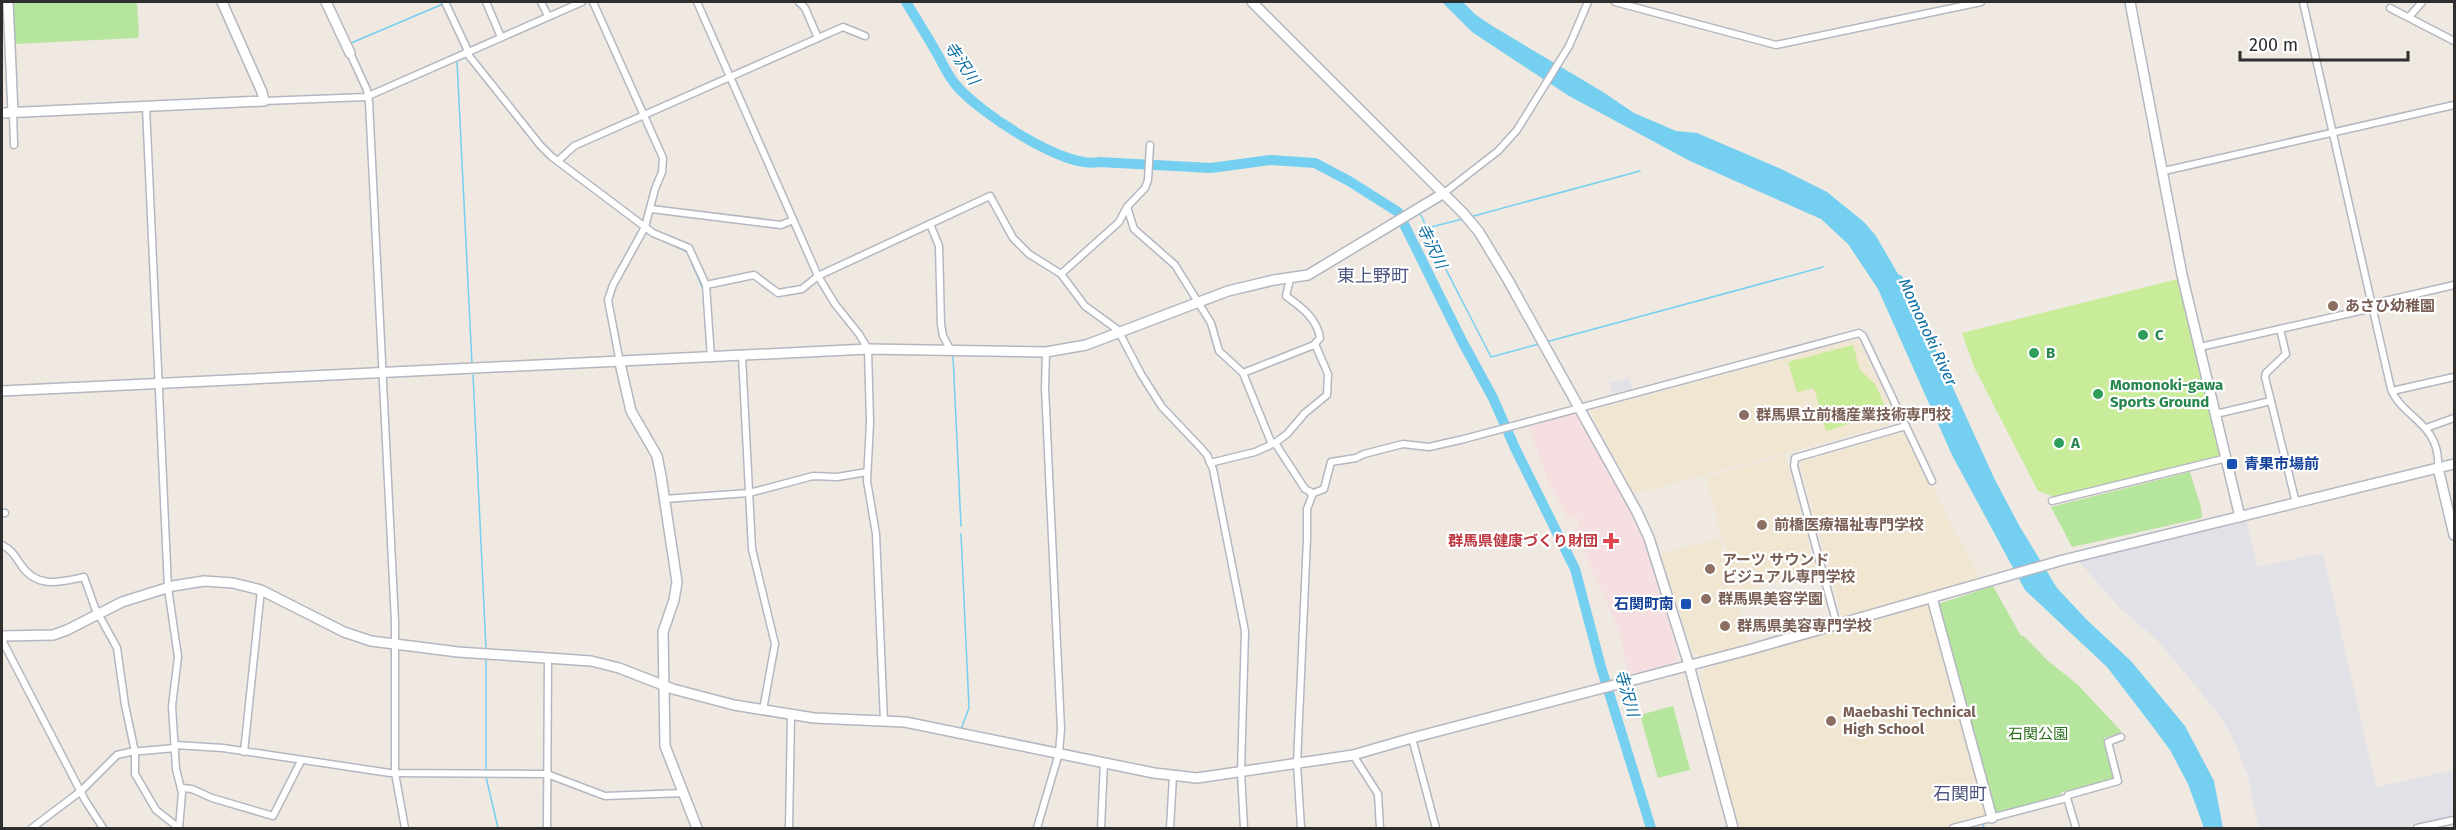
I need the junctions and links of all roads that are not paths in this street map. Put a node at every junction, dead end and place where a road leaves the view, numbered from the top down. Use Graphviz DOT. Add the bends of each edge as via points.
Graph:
graph roads {
  1 [pos="8,2"];
  2 [pos="222,2"];
  3 [pos="326,2"];
  4 [pos="445,2"];
  5 [pos="486,2"];
  6 [pos="541,2"];
  7 [pos="582,2"];
  8 [pos="593,2"];
  9 [pos="698,2"];
  10 [pos="799,2"];
  11 [pos="1252,2"];
  12 [pos="1588,2"];
  13 [pos="1615,2"];
  14 [pos="1980,2"];
  15 [pos="2130,2"];
  16 [pos="2304,2"];
  17 [pos="2422,2"];
  18 [pos="1952,4"];
  19 [pos="2390,8"];
  20 [pos="548,16"];
  21 [pos="2409,17"];
  22 [pos="865,36"];
  23 [pos="501,37"];
  24 [pos="818,38"];
  25 [pos="2454,41"];
  26 [pos="467,51"];
  27 [pos="350,53"];
  28 [pos="730,76"];
  29 [pos="368,96"];
  30 [pos="264,101"];
  31 [pos="2454,105"];
  32 [pos="146,106"];
  33 [pos="2,113"];
  34 [pos="13,113"];
  35 [pos="643,115"];
  36 [pos="2333,132"];
  37 [pos="14,145"];
  38 [pos="1150,149"];
  39 [pos="558,161"];
  40 [pos="2164,171"];
  41 [pos="1444,194"];
  42 [pos="1127,207"];
  43 [pos="651,209"];
  44 [pos="793,220"];
  45 [pos="930,224"];
  46 [pos="645,227"];
  47 [pos="1061,274"];
  48 [pos="818,276"];
  49 [pos="1290,279"];
  50 [pos="706,285"];
  51 [pos="2454,285"];
  52 [pos="1198,303"];
  53 [pos="2372,306"];
  54 [pos="2280,329"];
  55 [pos="1121,333"];
  56 [pos="1316,345"];
  57 [pos="2200,347"];
  58 [pos="868,349"];
  59 [pos="951,351"];
  60 [pos="1046,352"];
  61 [pos="742,356"];
  62 [pos="711,358"];
  63 [pos="620,363"];
  64 [pos="1243,373"];
  65 [pos="384,374"];
  66 [pos="2454,377"];
  67 [pos="160,385"];
  68 [pos="2,391"];
  69 [pos="2392,392"];
  70 [pos="2271,401"];
  71 [pos="1580,408"];
  72 [pos="2216,414"];
  73 [pos="2454,418"];
  74 [pos="1906,426"];
  75 [pos="2426,428"];
  76 [pos="1275,443"];
  77 [pos="2227,458"];
  78 [pos="1210,463"];
  79 [pos="2454,464"];
  80 [pos="2438,468"];
  81 [pos="867,471"];
  82 [pos="1932,481"];
  83 [pos="749,493"];
  84 [pos="1311,494"];
  85 [pos="664,498"];
  86 [pos="2052,501"];
  87 [pos="2296,503"];
  88 [pos="2240,516"];
  89 [pos="2454,534"];
  90 [pos="2,545"];
  91 [pos="168,588"];
  92 [pos="261,590"];
  93 [pos="1932,598"];
  94 [pos="98,613"];
  95 [pos="1837,625"];
  96 [pos="2,636"];
  97 [pos="396,645"];
  98 [pos="548,658"];
  99 [pos="1689,664"];
  100 [pos="665,686"];
  101 [pos="763,710"];
  102 [pos="790,715"];
  103 [pos="884,721"];
  104 [pos="2121,737"];
  105 [pos="1412,738"];
  106 [pos="175,746"];
  107 [pos="135,752"];
  108 [pos="244,752"];
  109 [pos="1059,753"];
  110 [pos="1353,755"];
  111 [pos="300,761"];
  112 [pos="1104,762"];
  113 [pos="1297,764"];
  114 [pos="1240,772"];
  115 [pos="395,773"];
  116 [pos="547,774"];
  117 [pos="1173,776"];
  118 [pos="182,788"];
  119 [pos="81,791"];
  120 [pos="683,793"];
  121 [pos="2067,798"];
  122 [pos="1992,818"];
  123 [pos="2454,820"];
  124 [pos="32,828"];
  125 [pos="103,828"];
  126 [pos="179,828"];
  127 [pos="405,828"];
  128 [pos="547,828"];
  129 [pos="697,828"];
  130 [pos="789,828"];
  131 [pos="1038,828"];
  132 [pos="1101,828"];
  133 [pos="1170,828"];
  134 [pos="1244,828"];
  135 [pos="1301,828"];
  136 [pos="1380,828"];
  137 [pos="1436,828"];
  138 [pos="1733,828"];
  139 [pos="1953,828"];
  140 [pos="2076,828"];
  141 [pos="2417,828"];
  1 -- 34 [label="street"];
  2 -- 30 [label="street"];
  3 -- 27 [label="street"];
  4 -- 26 [label="street"];
  5 -- 23 [label="street"];
  6 -- 20 [label="street"];
  7 -- 20 [label="street"];
  8 -- 35 [label="street"];
  9 -- 28 [label="street"];
  10 -- 24 [label="street"];
  11 -- 41 [label="street"];
  12 -- 41 [label="street" via="1569,46 1508,142"];
  13 -- 18 [label="street" via="1776,45"];
  14 -- 18 [label="street"];
  15 -- 40 [label="street"];
  16 -- 36 [label="street"];
  17 -- 21 [label="street"];
  19 -- 21 [label="street"];
  20 -- 23 [label="street"];
  21 -- 25 [label="street"];
  22 -- 24 [label="street" via="847,26"];
  23 -- 26 [label="street"];
  24 -- 28 [label="street"];
  26 -- 29 [label="street"];
  26 -- 39 [label="street" via="540,145"];
  27 -- 29 [label="street"];
  28 -- 35 [label="street"];
  28 -- 44 [label="street"];
  29 -- 30 [label="street"];
  29 -- 65 [label="street"];
  30 -- 32 [label="street"];
  31 -- 36 [label="street"];
  32 -- 34 [label="street"];
  32 -- 67 [label="street"];
  33 -- 34 [label="street"];
  34 -- 37 [label="street"];
  35 -- 39 [label="street" via="574,146"];
  35 -- 43 [label="street" via="663,158"];
  36 -- 40 [label="street"];
  36 -- 53 [label="street"];
  38 -- 42 [label="street" via="1145,188"];
  39 -- 46 [label="street"];
  40 -- 57 [label="street" via="2182,275"];
  41 -- 49 [label="street" via="1317,270"];
  41 -- 71 [label="street" via="1472,222 1490,249"];
  42 -- 47 [label="street" via="1119,222"];
  42 -- 52 [label="street" via="1134,229 1175,265"];
  43 -- 44 [label="street" via="778,225"];
  43 -- 46 [label="street"];
  44 -- 48 [label="street"];
  45 -- 47 [label="street" via="990,196 1013,238 1029,254"];
  45 -- 48 [label="street"];
  45 -- 59 [label="street" via="939,246 941,324"];
  46 -- 50 [label="street" via="689,248"];
  46 -- 63 [label="street" via="608,300"];
  47 -- 55 [label="street" via="1085,306"];
  48 -- 50 [label="street" via="802,289 777,293 754,275"];
  48 -- 58 [label="street"];
  49 -- 52 [label="street" via="1251,285"];
  49 -- 56 [label="street" via="1286,296 1313,319 1320,338"];
  50 -- 62 [label="street"];
  51 -- 53 [label="street"];
  52 -- 55 [label="street"];
  52 -- 64 [label="street" via="1214,331 1219,351"];
  53 -- 54 [label="street"];
  53 -- 69 [label="street"];
  54 -- 57 [label="street"];
  54 -- 70 [label="street" via="2286,354 2265,375"];
  55 -- 60 [label="street" via="1086,345"];
  55 -- 78 [label="street" via="1162,407"];
  56 -- 64 [label="street"];
  56 -- 76 [label="street" via="1328,374 1327,394"];
  57 -- 72 [label="street"];
  58 -- 59 [label="street"];
  58 -- 61 [label="street"];
  58 -- 81 [label="street"];
  59 -- 60 [label="street"];
  60 -- 109 [label="street"];
  61 -- 62 [label="street"];
  61 -- 83 [label="street"];
  62 -- 63 [label="street"];
  63 -- 65 [label="street"];
  63 -- 85 [label="street" via="631,411 657,456"];
  64 -- 76 [label="street" via="1270,442"];
  65 -- 67 [label="street"];
  65 -- 97 [label="street"];
  66 -- 69 [label="street"];
  67 -- 68 [label="street"];
  67 -- 91 [label="street"];
  69 -- 75 [label="street"];
  70 -- 72 [label="street"];
  70 -- 87 [label="street"];
  71 -- 74 [label="street" via="1859,333 1863,334"];
  71 -- 84 [label="street" via="1429,447 1403,444 1331,462 1324,489"];
  71 -- 99 [label="street" via="1649,538"];
  72 -- 77 [label="street"];
  73 -- 75 [label="street"];
  74 -- 82 [label="street"];
  74 -- 95 [label="street" via="1795,458"];
  75 -- 80 [label="street"];
  76 -- 78 [label="street"];
  76 -- 84 [label="street"];
  77 -- 86 [label="street"];
  77 -- 88 [label="street"];
  78 -- 114 [label="street" via="1245,631"];
  79 -- 80 [label="street"];
  80 -- 87 [label="street"];
  80 -- 89 [label="street"];
  81 -- 83 [label="street" via="837,477 813,476"];
  81 -- 103 [label="street" via="876,534"];
  83 -- 85 [label="street"];
  83 -- 101 [label="street" via="755,564 775,644"];
  84 -- 113 [label="street" via="1306,509"];
  85 -- 100 [label="street" via="676,577 674,600 663,632"];
  87 -- 88 [label="street"];
  88 -- 93 [label="street" via="2057,561"];
  90 -- 94 [label="street" via="11,550 27,573 40,581 54,583 84,577"];
  91 -- 92 [label="street" via="217,581"];
  91 -- 94 [label="street"];
  91 -- 106 [label="street" via="178,657 172,706"];
  92 -- 97 [label="street" via="344,632"];
  92 -- 108 [label="street"];
  93 -- 95 [label="street"];
  93 -- 122 [label="street" via="1947,636"];
  94 -- 96 [label="street" via="53,635"];
  94 -- 107 [label="street" via="117,648"];
  95 -- 99 [label="street"];
  96 -- 119 [label="street"];
  97 -- 98 [label="street"];
  97 -- 115 [label="street"];
  98 -- 100 [label="street" via="598,662"];
  98 -- 116 [label="street"];
  99 -- 105 [label="street"];
  99 -- 138 [label="street"];
  100 -- 101 [label="street"];
  100 -- 120 [label="street" via="665,746"];
  101 -- 102 [label="street"];
  102 -- 103 [label="street"];
  102 -- 130 [label="street"];
  103 -- 109 [label="street"];
  104 -- 121 [label="street" via="2108,742 2118,781"];
  105 -- 110 [label="street"];
  105 -- 137 [label="street"];
  106 -- 107 [label="street"];
  106 -- 108 [label="street"];
  106 -- 118 [label="street"];
  107 -- 119 [label="street" via="117,755"];
  107 -- 126 [label="street" via="135,774 142,789 156,810"];
  108 -- 111 [label="street"];
  109 -- 112 [label="street"];
  109 -- 131 [label="street"];
  110 -- 113 [label="street"];
  110 -- 136 [label="street" via="1378,794"];
  111 -- 115 [label="street"];
  111 -- 118 [label="street" via="273,816"];
  112 -- 117 [label="street"];
  112 -- 132 [label="street"];
  113 -- 114 [label="street"];
  113 -- 135 [label="street"];
  114 -- 117 [label="street" via="1197,778"];
  114 -- 134 [label="street"];
  115 -- 116 [label="street"];
  115 -- 127 [label="street"];
  116 -- 120 [label="street" via="601,795"];
  116 -- 128 [label="street"];
  117 -- 133 [label="street"];
  118 -- 126 [label="street"];
  119 -- 124 [label="street"];
  119 -- 125 [label="street"];
  120 -- 129 [label="street"];
  121 -- 122 [label="street"];
  121 -- 140 [label="street"];
  122 -- 139 [label="street"];
  123 -- 141 [label="street"];
}
